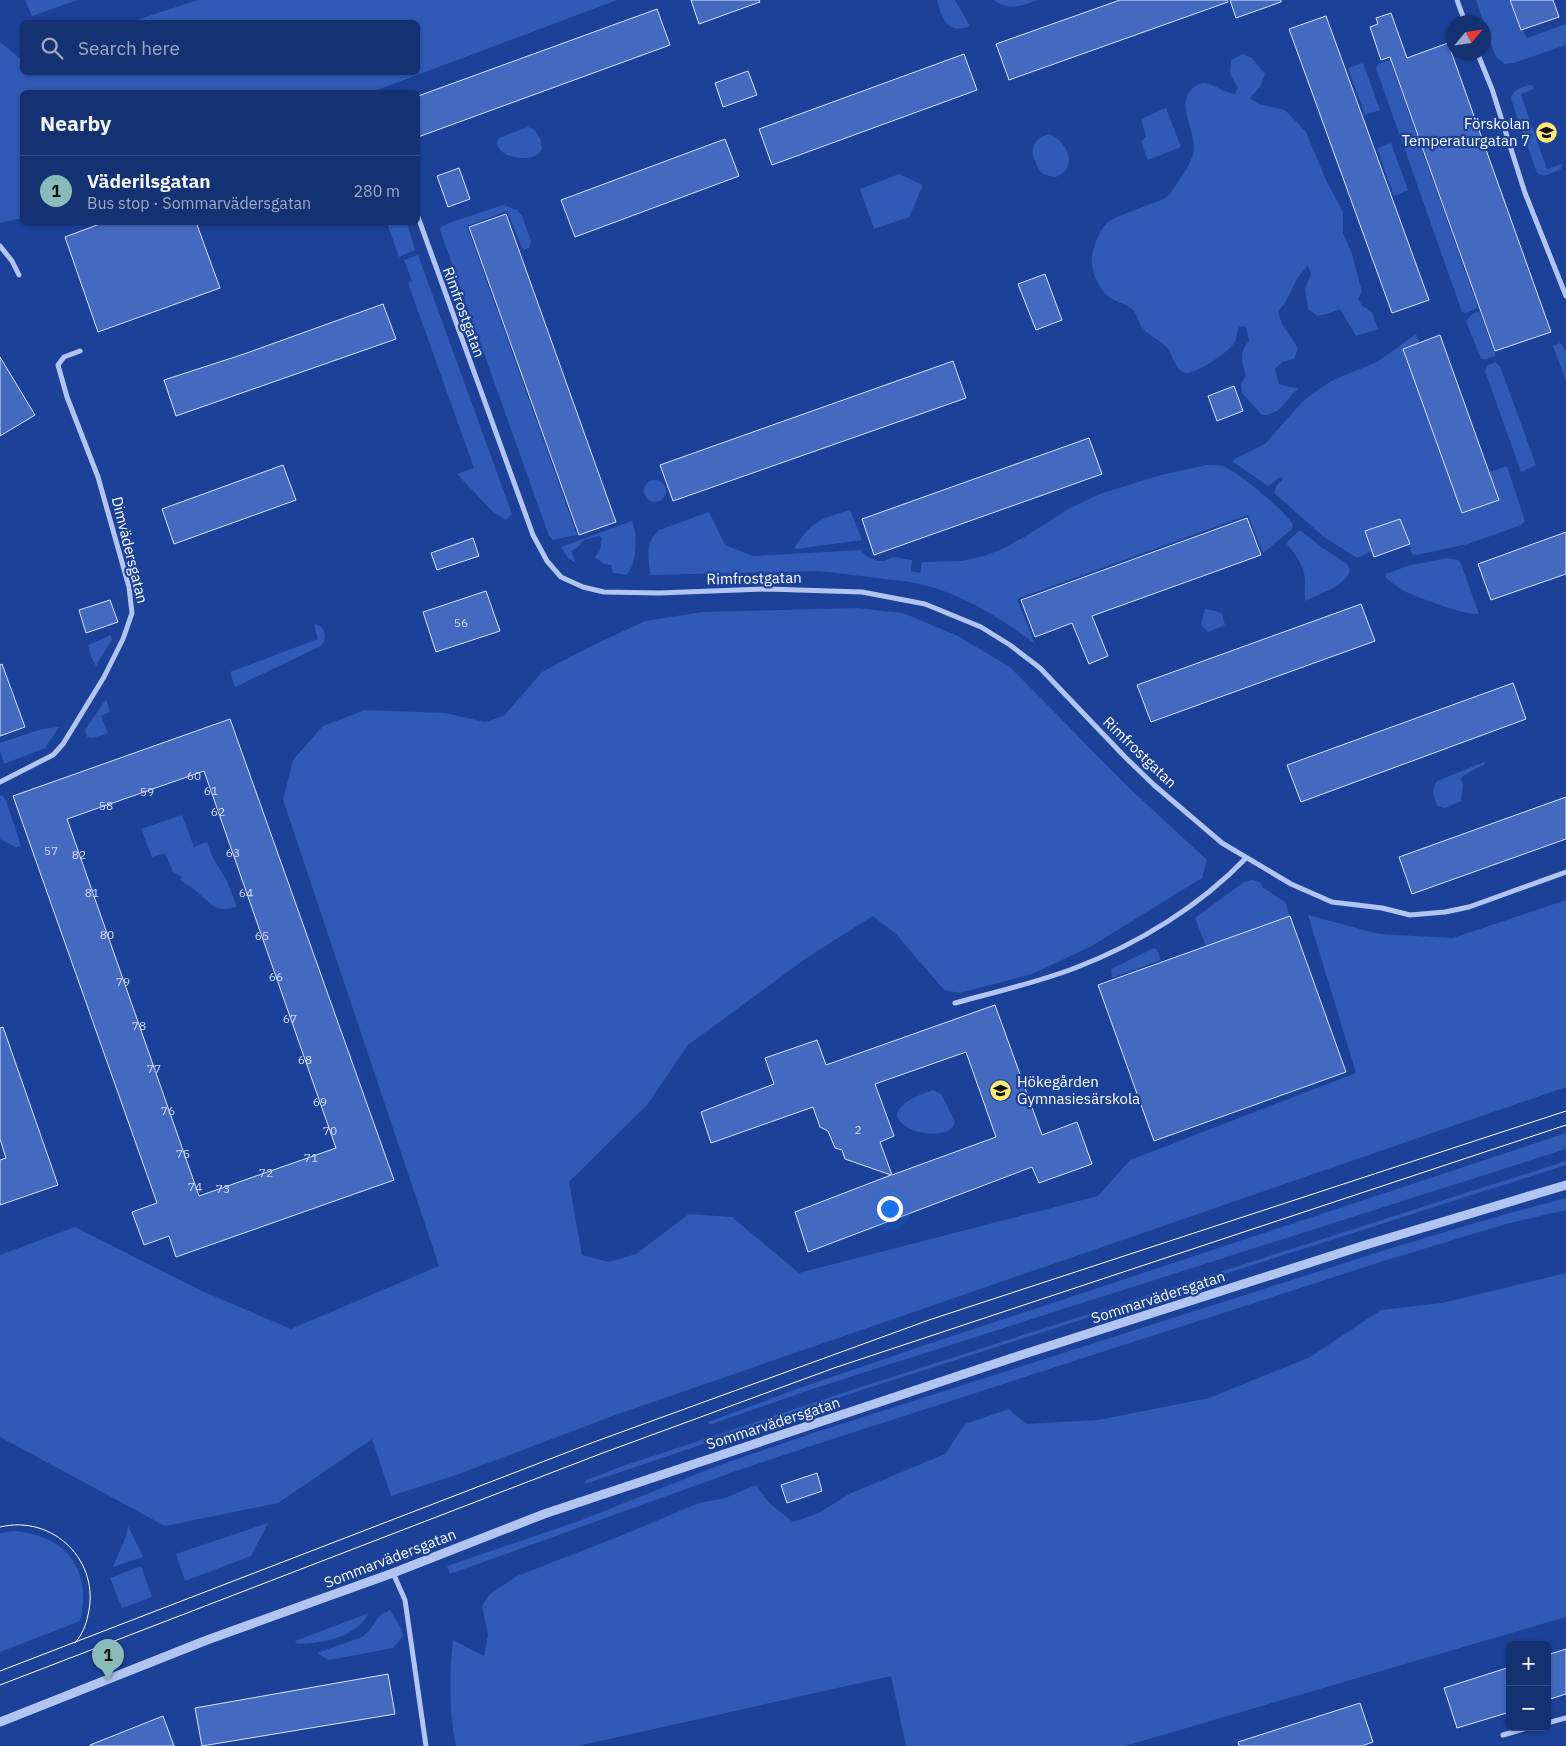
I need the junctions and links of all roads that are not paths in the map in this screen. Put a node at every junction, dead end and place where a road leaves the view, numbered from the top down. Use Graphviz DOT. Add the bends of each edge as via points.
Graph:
graph roads {
  1 [pos="1457,0"];
  2 [pos="1462,15"];
  3 [pos="1480,60"];
  4 [pos="420,223"];
  5 [pos="0,246"];
  6 [pos="19,275"];
  7 [pos="1566,296"];
  8 [pos="80,352"];
  9 [pos="0,782"];
  10 [pos="1246,858"];
  11 [pos="1566,872"];
  12 [pos="955,1003"];
  13 [pos="1566,1186"];
  14 [pos="394,1573"];
  15 [pos="1566,1718"];
  16 [pos="0,1722"];
  17 [pos="1551,1722"];
  18 [pos="1517,1731"];
  19 [pos="1503,1735"];
  20 [pos="426,1746"];
  1 -- 2 [label="street"];
  3 -- 7 [label="street" via="1525,193"];
  4 -- 10 [label="street, Rimfrostgatan" via="533,535 547,561 561,577 604,592 767,589 862,592 925,604 962,618 988,631 1040,668 1154,785 1222,843"];
  5 -- 6 [label="street"];
  8 -- 9 [label="street, Dimvädersgatan" via="64,357 58,365 98,477 129,587 132,613 104,677 63,744 52,756"];
  10 -- 11 [label="street, Rimfrostgatan" via="1291,884 1332,902 1382,908 1410,916 1469,907"];
  10 -- 12 [label="street" via="1229,876 1184,910 1115,951 1037,981"];
  13 -- 14 [label="street, Sommarvädersgatan" via="1352,1249 1008,1359 544,1514"];
  14 -- 16 [label="street, Sommarvädersgatan" via="207,1640"];
  14 -- 20 [label="street" via="404,1600"];
  15 -- 17 [label="street"];
  18 -- 19 [label="street"];
}
